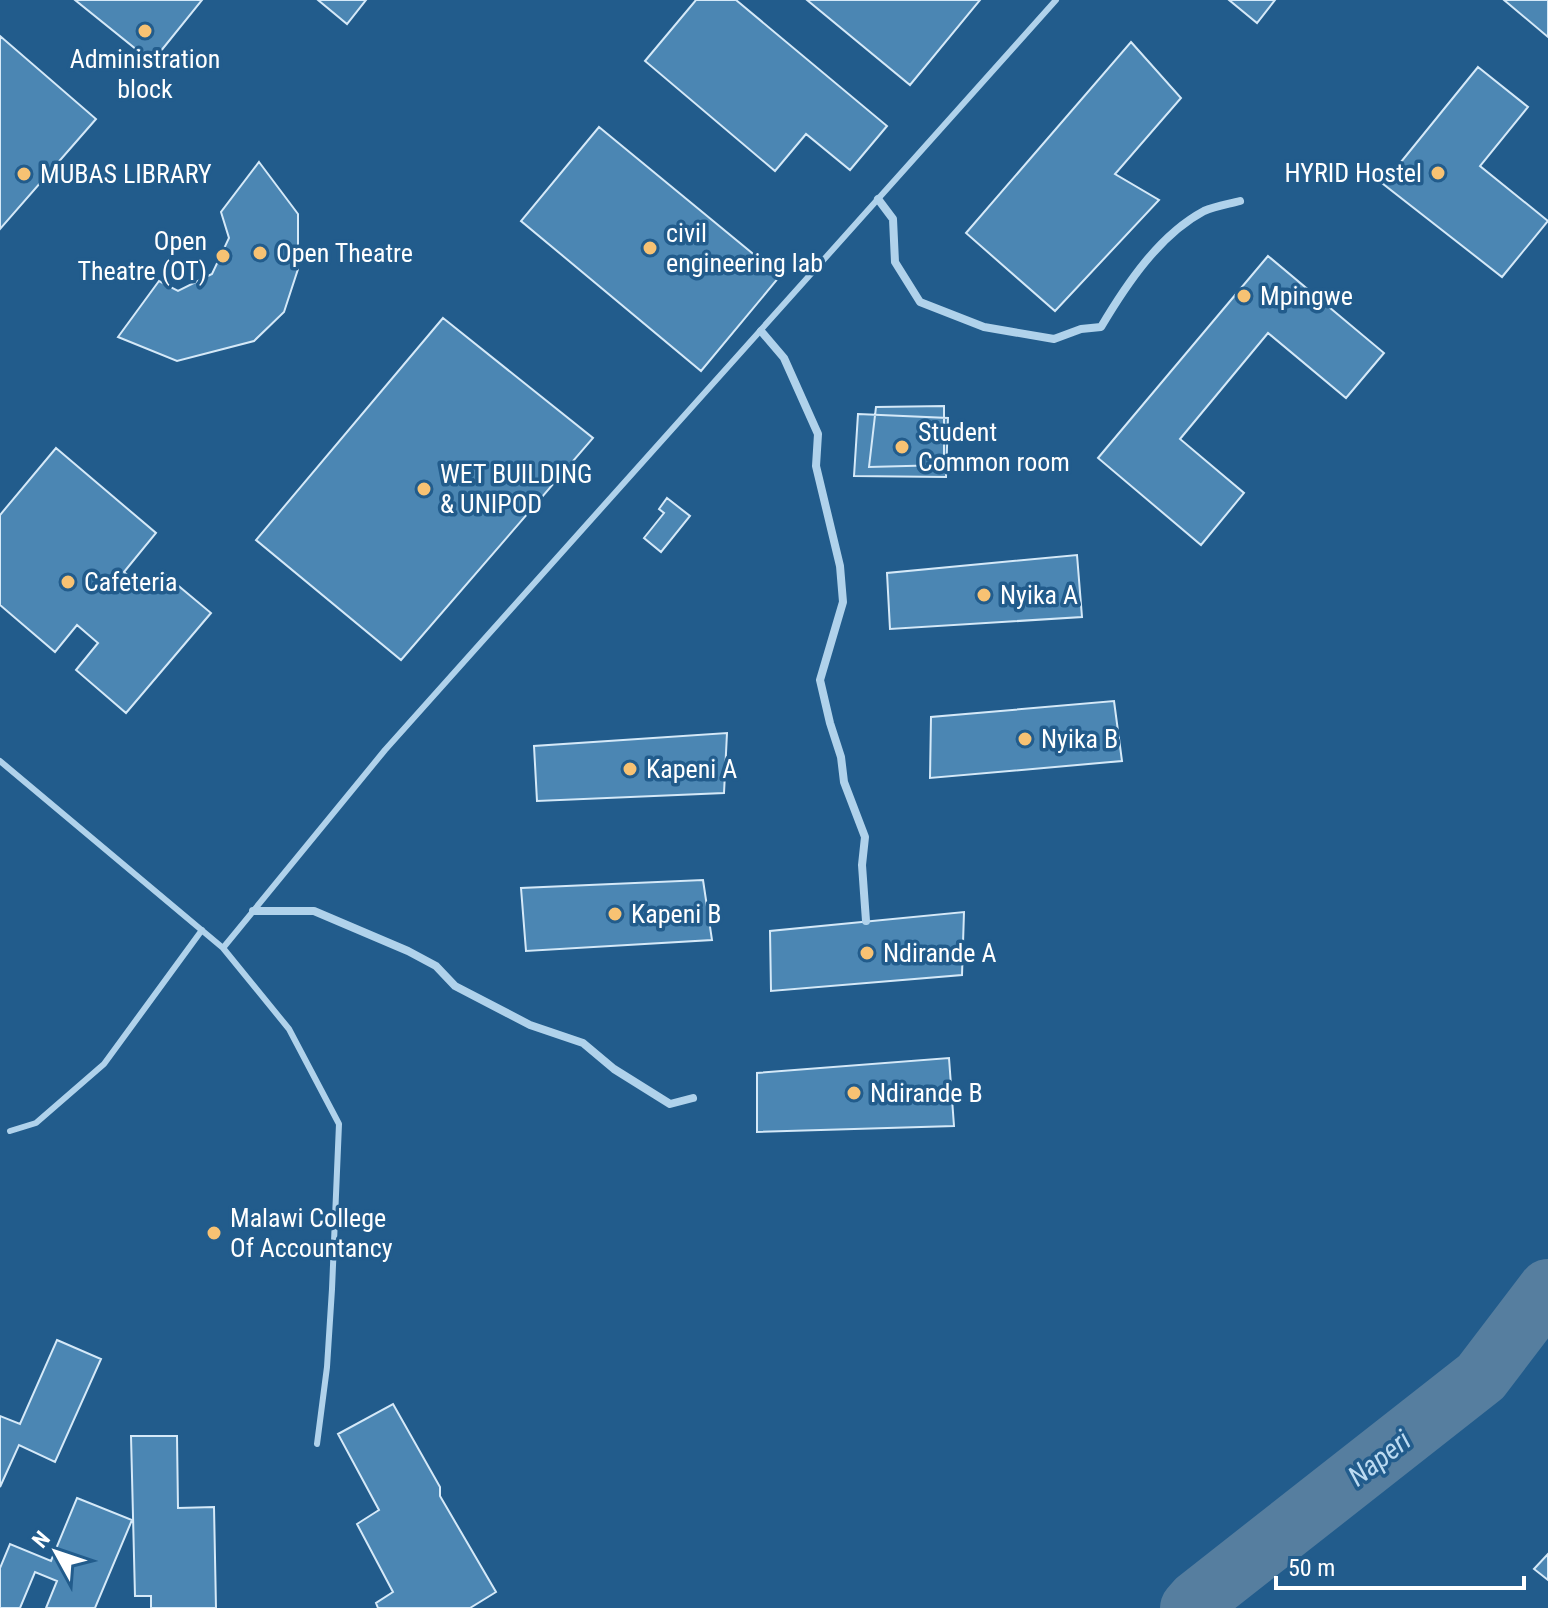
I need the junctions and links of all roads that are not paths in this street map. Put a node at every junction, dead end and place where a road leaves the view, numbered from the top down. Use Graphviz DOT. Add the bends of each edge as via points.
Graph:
graph roads {
  1 [pos="1056,0"];
  2 [pos="878,199"];
  3 [pos="1240,201"];
  4 [pos="761,331"];
  5 [pos="0,761"];
  6 [pos="253,911"];
  7 [pos="866,921"];
  8 [pos="202,930"];
  9 [pos="223,948"];
  10 [pos="693,1098"];
  11 [pos="10,1131"];
  12 [pos="317,1444"];
  1 -- 2 [label="lane"];
  2 -- 3 [label="street" via="893,219 895,262 920,302 984,327 1054,339 1101,327 1172,232 1206,210"];
  2 -- 4 [label="lane"];
  4 -- 6 [label="lane" via="385,750"];
  4 -- 7 [label="street" via="784,358 818,434 816,466 840,566 843,602 820,680 844,782 865,837"];
  5 -- 8 [label="lane"];
  6 -- 9 [label="lane"];
  6 -- 10 [label="street" via="314,911 408,951 436,966 455,986 530,1025 583,1043 670,1104"];
  8 -- 9 [label="lane"];
  8 -- 11 [label="lane" via="104,1064 36,1123"];
  9 -- 12 [label="lane" via="289,1029 339,1124 331,1305"];
}
